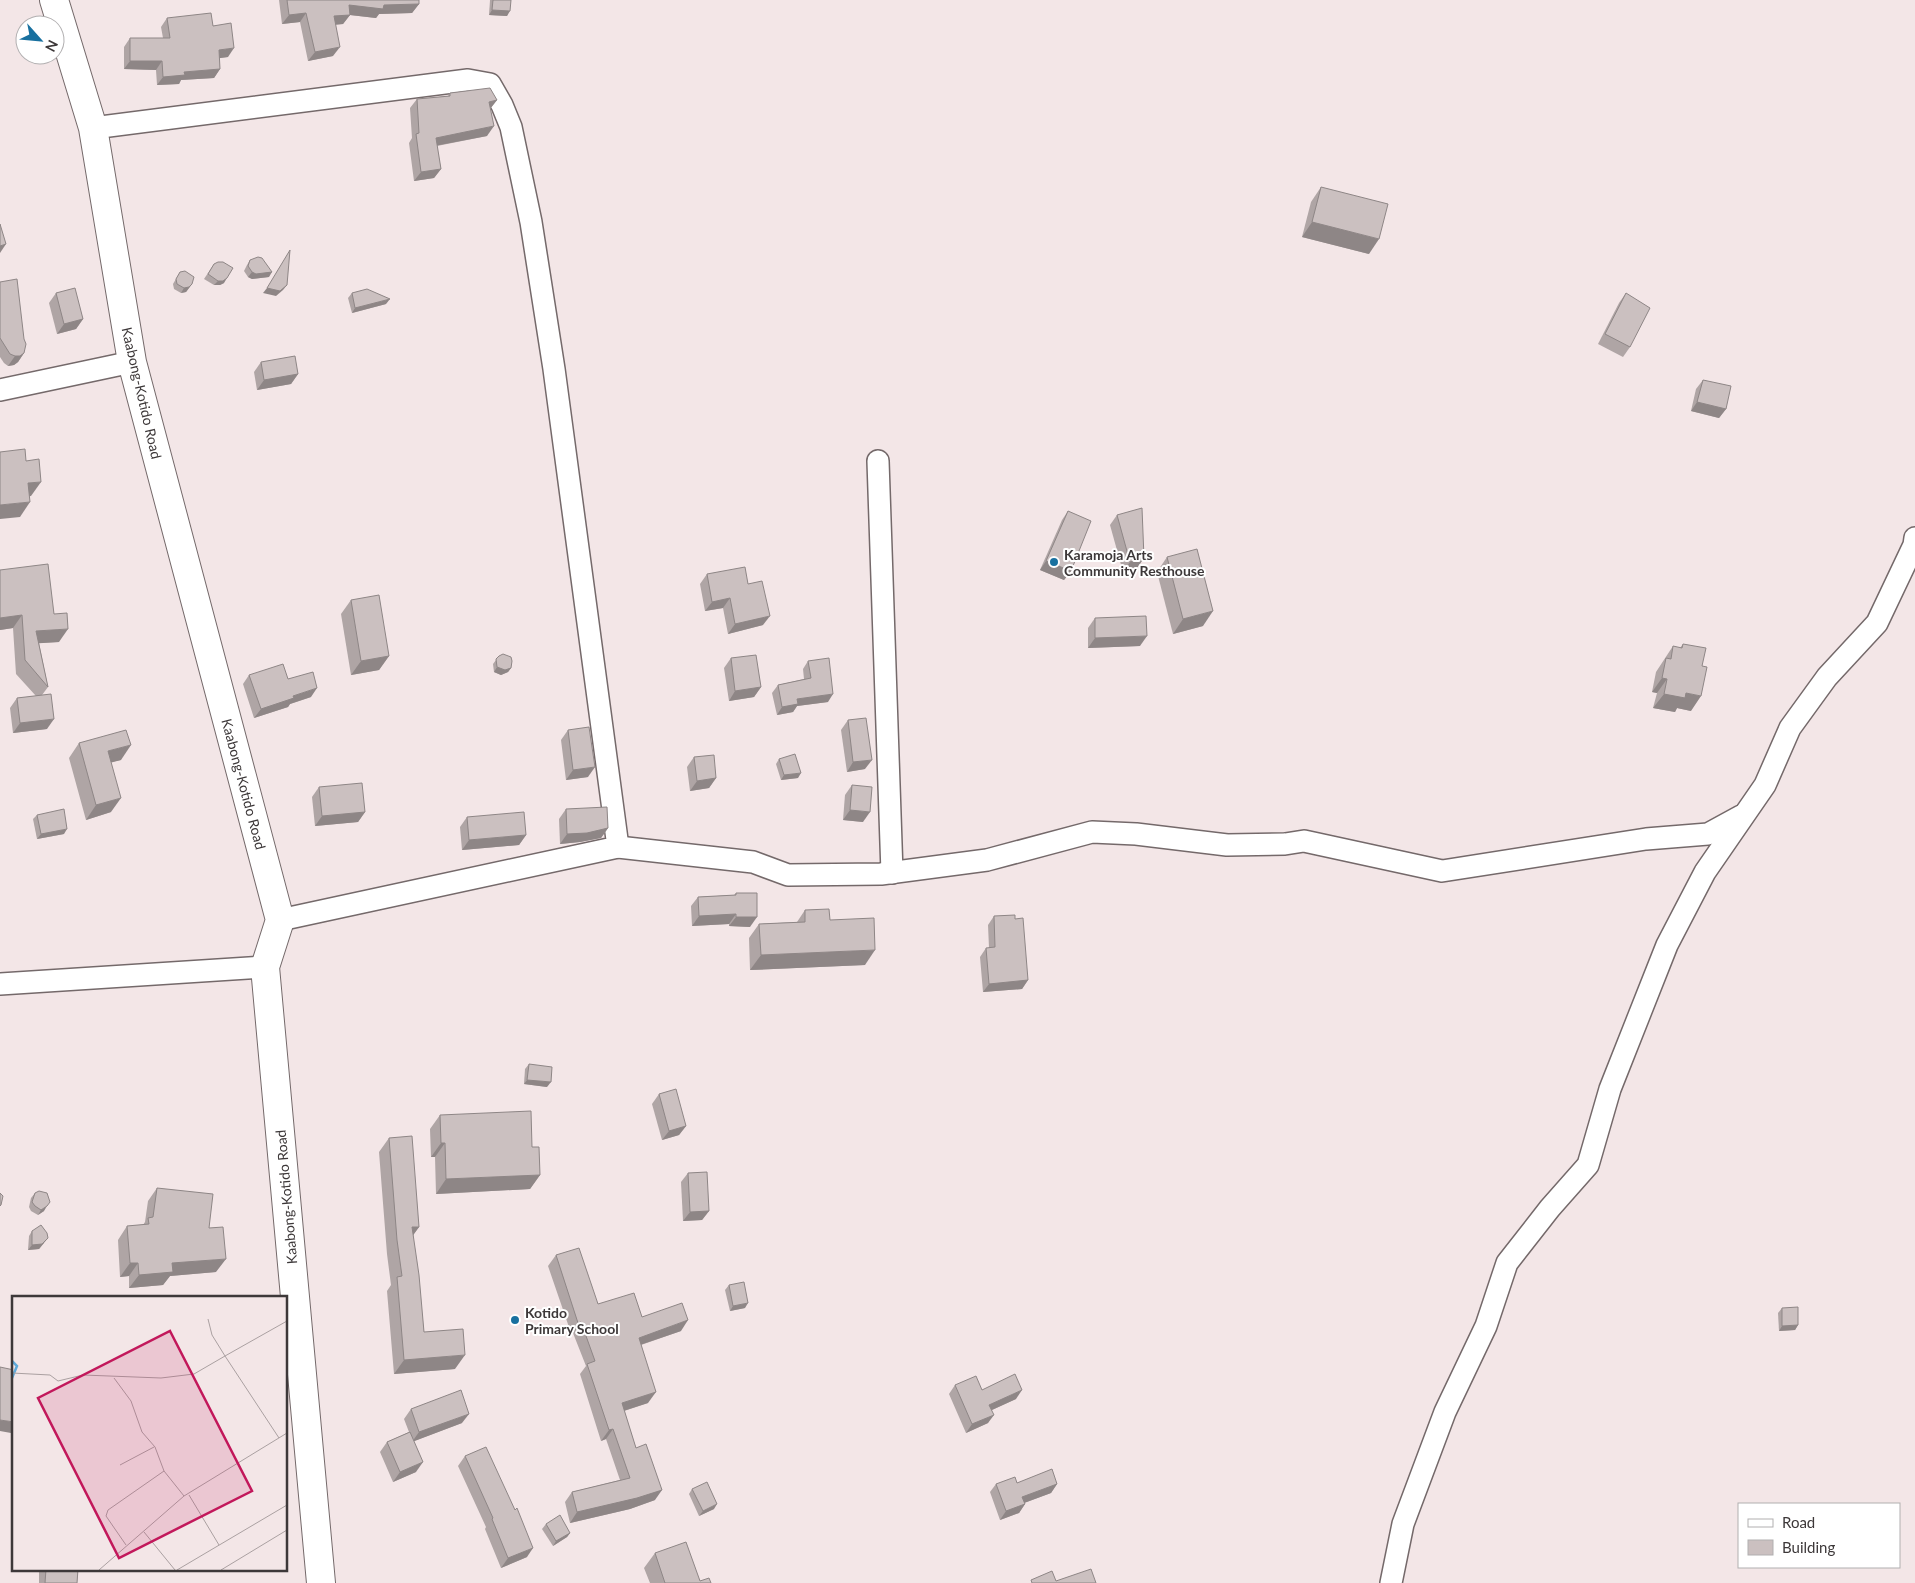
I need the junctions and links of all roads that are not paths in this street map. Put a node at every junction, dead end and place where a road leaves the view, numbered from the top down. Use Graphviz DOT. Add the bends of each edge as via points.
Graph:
graph roads {
  1 [pos="54,0"];
  2 [pos="93,128"];
  3 [pos="132,362"];
  4 [pos="0,390"];
  5 [pos="878,461"];
  6 [pos="1915,538"];
  7 [pos="1744,814"];
  8 [pos="618,847"];
  9 [pos="892,873"];
  10 [pos="280,920"];
  11 [pos="265,967"];
  12 [pos="0,984"];
  13 [pos="321,1583"];
  14 [pos="1391,1583"];
  1 -- 2 [label="main road, Kaabong-Kotido Road"];
  2 -- 3 [label="main road, Kaabong-Kotido Road"];
  2 -- 8 [label="street" via="468,80 490,84 511,127 531,222 556,379"];
  3 -- 4 [label="street"];
  3 -- 10 [label="main road, Kaabong-Kotido Road"];
  5 -- 9 [label="street"];
  6 -- 7 [label="street" via="1878,623 1827,677 1790,728 1765,785"];
  7 -- 9 [label="street" via="1708,834 1646,839 1442,871 1304,841 1227,845 1092,832 987,860"];
  7 -- 14 [label="street" via="1705,872 1667,945 1610,1089 1588,1165 1507,1263 1486,1326 1446,1412 1403,1524"];
  8 -- 9 [label="street" via="754,862 788,875"];
  8 -- 10 [label="street"];
  10 -- 11 [label="main road, Kaabong-Kotido Road"];
  11 -- 12 [label="street"];
  11 -- 13 [label="main road, Kaabong-Kotido Road"];
}
